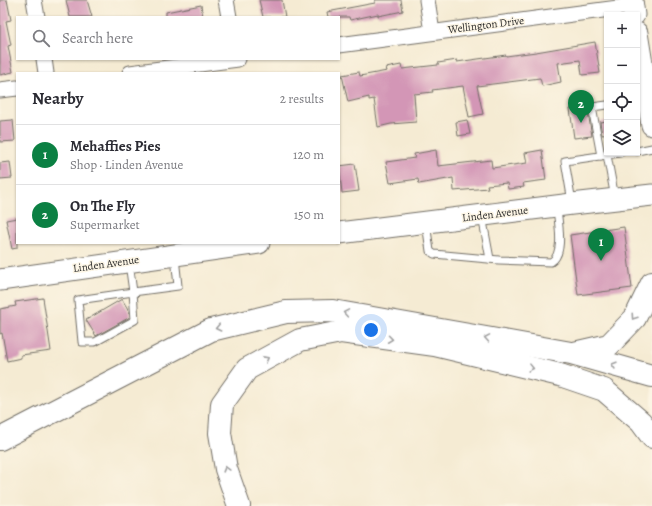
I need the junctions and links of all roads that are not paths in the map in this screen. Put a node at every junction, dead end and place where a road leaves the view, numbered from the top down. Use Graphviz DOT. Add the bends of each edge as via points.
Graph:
graph roads {
  1 [pos="34,0"];
  2 [pos="226,0"];
  3 [pos="427,0"];
  4 [pos="633,7"];
  5 [pos="37,16"];
  6 [pos="229,16"];
  7 [pos="432,32"];
  8 [pos="640,44"];
  9 [pos="340,45"];
  10 [pos="44,60"];
  11 [pos="229,60"];
  12 [pos="237,60"];
  13 [pos="46,72"];
  14 [pos="138,72"];
  15 [pos="238,72"];
  16 [pos="649,79"];
  17 [pos="16,88"];
  18 [pos="0,90"];
  19 [pos="604,105"];
  20 [pos="652,125"];
  21 [pos="652,148"];
  22 [pos="640,150"];
  23 [pos="604,155"];
  24 [pos="604,156"];
  25 [pos="652,195"];
  26 [pos="615,199"];
  27 [pos="564,205"];
  28 [pos="482,216"];
  29 [pos="426,222"];
  30 [pos="340,233"];
  31 [pos="251,244"];
  32 [pos="175,254"];
  33 [pos="490,259"];
  34 [pos="129,261"];
  35 [pos="0,280"];
  36 [pos="652,283"];
  37 [pos="133,292"];
  38 [pos="571,354"];
  39 [pos="652,376"];
  40 [pos="652,437"];
  41 [pos="0,440"];
  42 [pos="239,506"];
  1 -- 5 [label="street"];
  2 -- 6 [label="street"];
  3 -- 7 [label="street"];
  4 -- 7 [label="street, Wellington Drive"];
  7 -- 9 [label="street, Wellington Drive"];
  8 -- 16 [label="main road"];
  10 -- 13 [label="street"];
  11 -- 14 [label="street"];
  12 -- 15 [label="street"];
  16 -- 20 [label="main road" via="646,101"];
  17 -- 18 [label="street"];
  19 -- 23 [label="lane" via="592,107"];
  21 -- 22 [label="lane"];
  23 -- 27 [label="lane" via="565,161"];
  24 -- 26 [label="lane"];
  25 -- 26 [label="main road, Linden Avenue"];
  26 -- 27 [label="main road, Linden Avenue"];
  27 -- 28 [label="main road, Linden Avenue"];
  27 -- 33 [label="lane" via="558,255 555,260 551,262"];
  28 -- 29 [label="main road, Linden Avenue"];
  28 -- 33 [label="lane"];
  29 -- 30 [label="main road, Linden Avenue"];
  29 -- 33 [label="lane" via="430,251 434,254"];
  31 -- 32 [label="main road, Linden Avenue"];
  32 -- 34 [label="main road, Linden Avenue"];
  32 -- 37 [label="lane" via="178,286"];
  34 -- 35 [label="main road, Linden Avenue"];
  34 -- 37 [label="lane"];
  36 -- 38 [label="highway, one-way" via="635,318 610,345"];
  37 -- 37 [label="lane" via="78,300 82,342 95,342 135,320"];
  39 -- 38 [label="highway, one-way"];
  38 -- 41 [label="highway, one-way" via="333,310 286,312 211,330"];
  42 -- 40 [label="highway, one-way" via="226,469 220,433 222,404 247,369 300,340 341,332 435,345 560,375 604,390 641,422"];
}
